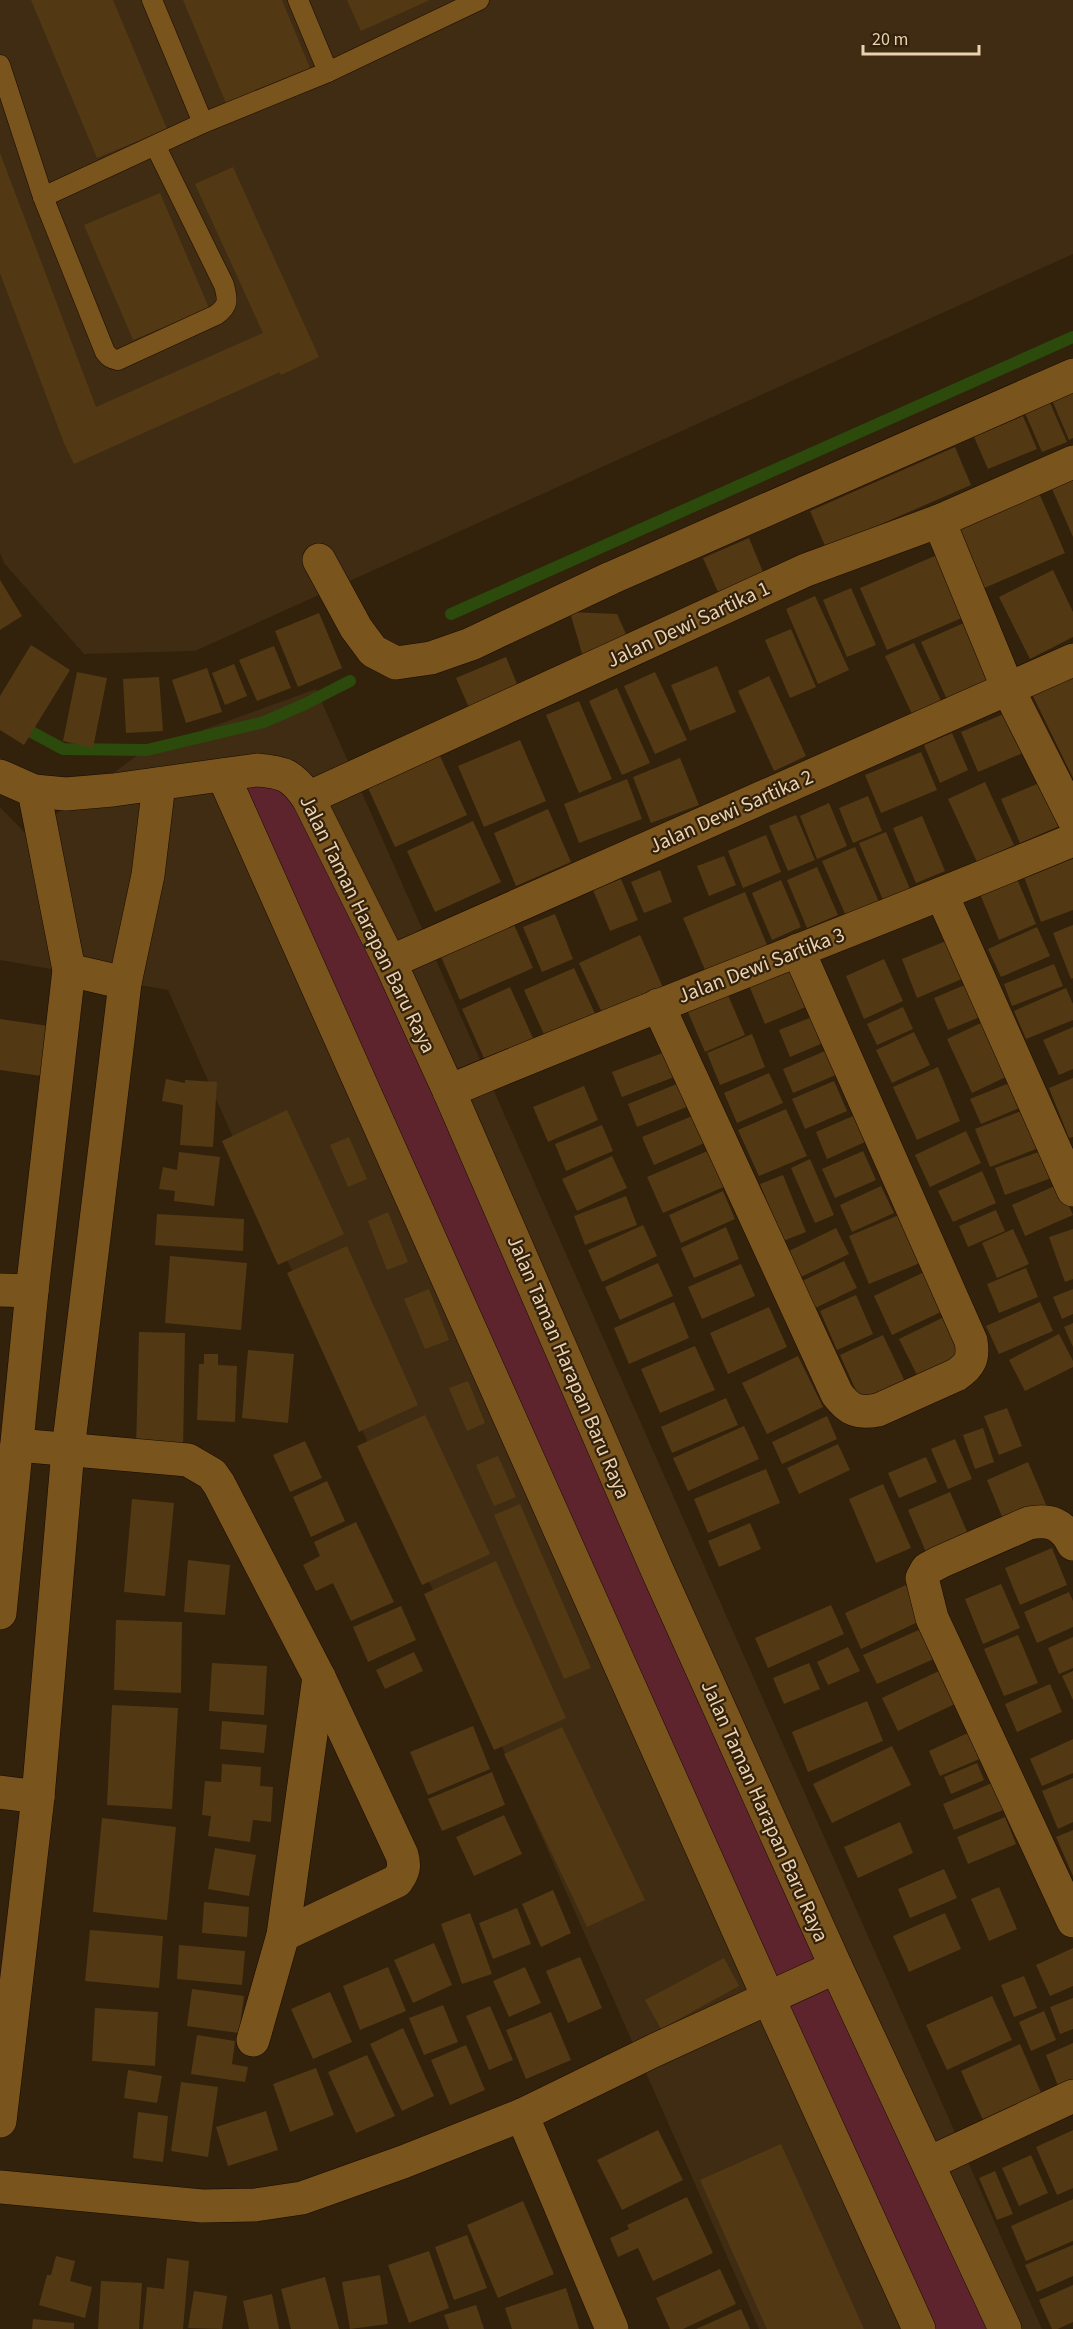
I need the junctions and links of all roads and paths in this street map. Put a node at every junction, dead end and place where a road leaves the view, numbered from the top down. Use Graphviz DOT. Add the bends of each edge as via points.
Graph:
graph roads {
  1 [pos="152,0"];
  2 [pos="298,0"];
  3 [pos="479,0"];
  4 [pos="0,64"];
  5 [pos="328,72"];
  6 [pos="203,123"];
  7 [pos="156,147"];
  8 [pos="43,197"];
  9 [pos="1073,375"];
  10 [pos="1073,462"];
  11 [pos="939,521"];
  12 [pos="319,560"];
  13 [pos="1073,660"];
  14 [pos="1008,688"];
  15 [pos="223,775"];
  16 [pos="0,776"];
  17 [pos="159,784"];
  18 [pos="34,791"];
  19 [pos="308,798"];
  20 [pos="1073,818"];
  21 [pos="1073,840"];
  22 [pos="942,895"];
  23 [pos="798,950"];
  24 [pos="390,962"];
  25 [pos="69,970"];
  26 [pos="125,983"];
  27 [pos="658,1005"];
  28 [pos="449,1091"];
  29 [pos="1073,1190"];
  30 [pos="0,1290"];
  31 [pos="32,1291"];
  32 [pos="16,1445"];
  33 [pos="68,1449"];
  34 [pos="1073,1544"];
  35 [pos="0,1613"];
  36 [pos="319,1677"];
  37 [pos="0,1792"];
  38 [pos="38,1797"];
  39 [pos="1073,1921"];
  40 [pos="282,1935"];
  41 [pos="836,1967"];
  42 [pos="768,1997"];
  43 [pos="253,2040"];
  44 [pos="1073,2096"];
  45 [pos="522,2115"];
  46 [pos="0,2121"];
  47 [pos="929,2163"];
  48 [pos="0,2187"];
  49 [pos="612,2329"];
  50 [pos="919,2329"];
  51 [pos="1005,2329"];
  1 -- 6 [label="lane"];
  2 -- 5 [label="lane"];
  3 -- 5 [label="lane"];
  4 -- 8 [label="lane"];
  5 -- 6 [label="lane"];
  6 -- 7 [label="lane"];
  7 -- 8 [label="lane"];
  7 -- 8 [label="lane" via="224,285 228,302 216,315 118,360 109,358 105,352"];
  9 -- 12 [label="street" via="611,578 471,644 430,658 396,663 373,651"];
  10 -- 11 [label="street, Jalan Dewi Sartika 1"];
  11 -- 14 [label="street"];
  11 -- 19 [label="street, Jalan Dewi Sartika 1" via="806,570"];
  13 -- 14 [label="street, Jalan Dewi Sartika 2"];
  14 -- 20 [label="street"];
  14 -- 24 [label="street, Jalan Dewi Sartika 2"];
  15 -- 17 [label="street, Jalan Taman Harapan Baru Raya"];
  15 -- 19 [label="street, Jalan Taman Harapan Baru Raya" via="257,770 277,772 296,781"];
  15 -- 42 [label="street"];
  16 -- 18 [label="street, Jalan Taman Harapan Baru Raya"];
  17 -- 18 [label="street, Jalan Taman Harapan Baru Raya" via="66,794"];
  17 -- 26 [label="street" via="148,875"];
  18 -- 25 [label="street"];
  19 -- 24 [label="street, Jalan Taman Harapan Baru Raya"];
  21 -- 22 [label="street, Jalan Dewi Sartika 3"];
  22 -- 23 [label="street, Jalan Dewi Sartika 3"];
  22 -- 29 [label="street"];
  23 -- 27 [label="street, Jalan Dewi Sartika 3"];
  23 -- 27 [label="street" via="974,1354 967,1368 956,1376 878,1410 854,1412 837,1394"];
  24 -- 28 [label="street, Jalan Taman Harapan Baru Raya"];
  25 -- 26 [label="street"];
  25 -- 31 [label="street"];
  26 -- 33 [label="street"];
  27 -- 28 [label="street, Jalan Dewi Sartika 3"];
  28 -- 41 [label="street, Jalan Taman Harapan Baru Raya" via="658,1572"];
  30 -- 31 [label="street"];
  31 -- 32 [label="street"];
  32 -- 33 [label="street"];
  32 -- 35 [label="street"];
  33 -- 36 [label="street" via="188,1460 212,1474"];
  33 -- 38 [label="street"];
  34 -- 39 [label="street" via="1055,1524 1029,1523 940,1562 927,1569 921,1578 932,1618"];
  36 -- 40 [label="street"];
  36 -- 40 [label="street" via="402,1855 403,1872 397,1881"];
  37 -- 38 [label="street"];
  38 -- 46 [label="street"];
  40 -- 43 [label="street"];
  41 -- 42 [label="street"];
  41 -- 47 [label="street, Jalan Taman Harapan Baru Raya"];
  42 -- 45 [label="street"];
  42 -- 50 [label="street"];
  44 -- 47 [label="street"];
  45 -- 48 [label="street" via="302,2198 266,2204 202,2206"];
  45 -- 49 [label="street"];
  47 -- 51 [label="street, Jalan Taman Harapan Baru Raya"];
}
